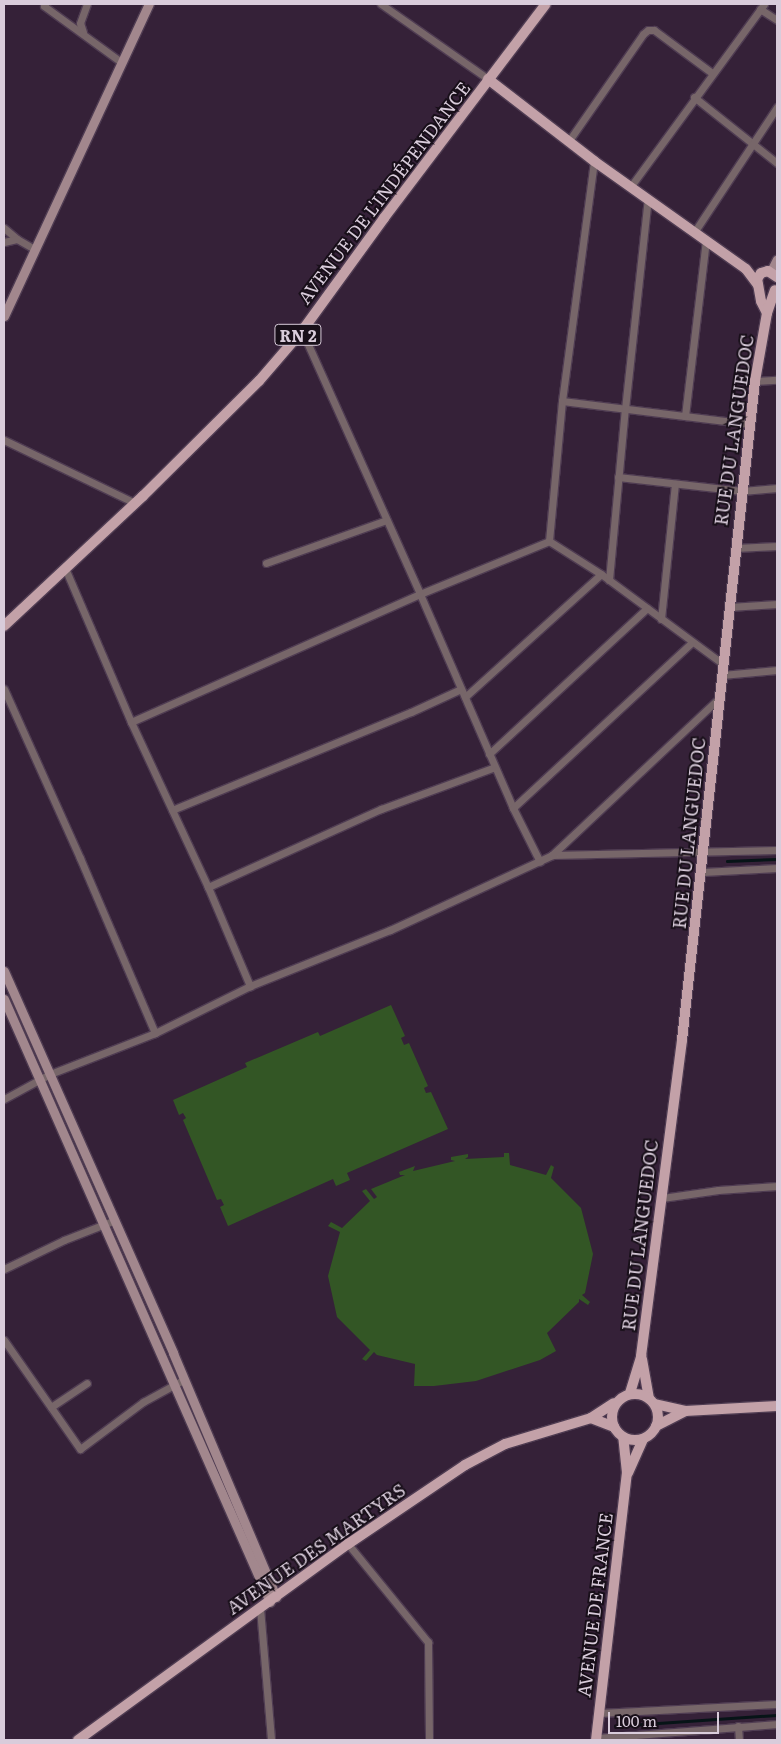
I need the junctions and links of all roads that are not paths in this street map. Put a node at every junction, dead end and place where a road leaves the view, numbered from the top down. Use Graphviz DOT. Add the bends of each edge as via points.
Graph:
graph roads {
  1 [pos="45,4"];
  2 [pos="86,4"];
  3 [pos="150,4"];
  4 [pos="381,4"];
  5 [pos="546,4"];
  6 [pos="762,6"];
  7 [pos="777,20"];
  8 [pos="83,32"];
  9 [pos="121,62"];
  10 [pos="712,73"];
  11 [pos="488,80"];
  12 [pos="694,97"];
  13 [pos="777,107"];
  14 [pos="568,142"];
  15 [pos="751,144"];
  16 [pos="594,161"];
  17 [pos="777,163"];
  18 [pos="631,186"];
  19 [pos="648,198"];
  20 [pos="4,228"];
  21 [pos="695,231"];
  22 [pos="17,239"];
  23 [pos="706,240"];
  24 [pos="4,242"];
  25 [pos="34,249"];
  26 [pos="777,259"];
  27 [pos="746,269"];
  28 [pos="771,273"];
  29 [pos="758,287"];
  30 [pos="776,288"];
  31 [pos="767,313"];
  32 [pos="4,316"];
  33 [pos="302,331"];
  34 [pos="777,380"];
  35 [pos="756,381"];
  36 [pos="562,401"];
  37 [pos="625,409"];
  38 [pos="685,416"];
  39 [pos="750,424"];
  40 [pos="4,440"];
  41 [pos="618,477"];
  42 [pos="675,484"];
  43 [pos="777,488"];
  44 [pos="742,491"];
  45 [pos="135,503"];
  46 [pos="387,520"];
  47 [pos="549,541"];
  48 [pos="777,546"];
  49 [pos="735,548"];
  50 [pos="266,563"];
  51 [pos="65,568"];
  52 [pos="601,574"];
  53 [pos="609,580"];
  54 [pos="420,594"];
  55 [pos="777,604"];
  56 [pos="729,607"];
  57 [pos="647,608"];
  58 [pos="661,619"];
  59 [pos="4,626"];
  60 [pos="692,642"];
  61 [pos="722,669"];
  62 [pos="777,670"];
  63 [pos="4,689"];
  64 [pos="461,689"];
  65 [pos="465,697"];
  66 [pos="720,697"];
  67 [pos="131,722"];
  68 [pos="489,754"];
  69 [pos="494,767"];
  70 [pos="513,808"];
  71 [pos="172,810"];
  72 [pos="777,850"];
  73 [pos="704,853"];
  74 [pos="552,855"];
  75 [pos="540,862"];
  76 [pos="777,868"];
  77 [pos="702,872"];
  78 [pos="208,887"];
  79 [pos="4,972"];
  80 [pos="250,986"];
  81 [pos="4,999"];
  82 [pos="155,1033"];
  83 [pos="50,1074"];
  84 [pos="40,1080"];
  85 [pos="4,1099"];
  86 [pos="777,1186"];
  87 [pos="662,1198"];
  88 [pos="113,1221"];
  89 [pos="104,1225"];
  90 [pos="4,1269"];
  91 [pos="4,1340"];
  92 [pos="641,1356"];
  93 [pos="184,1380"];
  94 [pos="87,1383"];
  95 [pos="174,1385"];
  96 [pos="630,1393"];
  97 [pos="652,1401"];
  98 [pos="614,1403"];
  99 [pos="777,1406"];
  100 [pos="51,1407"];
  101 [pos="685,1411"];
  102 [pos="591,1418"];
  103 [pos="656,1426"];
  104 [pos="614,1427"];
  105 [pos="623,1437"];
  106 [pos="642,1439"];
  107 [pos="627,1474"];
  108 [pos="348,1544"];
  109 [pos="273,1599"];
  110 [pos="260,1608"];
  111 [pos="777,1704"];
  112 [pos="599,1713"];
  113 [pos="777,1724"];
  114 [pos="738,1726"];
  115 [pos="596,1739"];
  116 [pos="78,1740"];
  117 [pos="271,1740"];
  118 [pos="429,1740"];
  119 [pos="739,1740"];
  1 -- 8 [label="street"];
  2 -- 8 [label="street" via="80,22"];
  3 -- 9 [label="street"];
  4 -- 11 [label="street"];
  5 -- 11 [label="main road, AVENUE DE L'INDÉPENDANCE / RN 2"];
  6 -- 7 [label="street"];
  6 -- 10 [label="street"];
  8 -- 9 [label="street"];
  9 -- 25 [label="street"];
  10 -- 12 [label="street"];
  10 -- 14 [label="street" via="654,30 648,30"];
  11 -- 14 [label="main road"];
  11 -- 33 [label="main road, AVENUE DE L'INDÉPENDANCE / RN 2"];
  12 -- 15 [label="street"];
  12 -- 18 [label="street"];
  13 -- 15 [label="street"];
  14 -- 16 [label="main road"];
  15 -- 17 [label="street"];
  15 -- 21 [label="street"];
  16 -- 18 [label="main road"];
  16 -- 36 [label="street"];
  18 -- 19 [label="main road"];
  19 -- 21 [label="main road"];
  19 -- 37 [label="street"];
  20 -- 22 [label="street"];
  21 -- 23 [label="main road"];
  22 -- 24 [label="street"];
  22 -- 25 [label="street"];
  23 -- 27 [label="main road"];
  23 -- 38 [label="street"];
  25 -- 32 [label="street"];
  26 -- 28 [label="street"];
  27 -- 28 [label="main road"];
  27 -- 29 [label="main road"];
  28 -- 29 [label="main road" via="757,279"];
  29 -- 30 [label="main road" via="769,293"];
  29 -- 31 [label="main road"];
  30 -- 31 [label="main road, RUE DU LANGUEDOC"];
  31 -- 35 [label="main road, RUE DU LANGUEDOC"];
  33 -- 45 [label="main road, AVENUE DE L'INDÉPENDANCE / RN 2" via="259,381"];
  33 -- 46 [label="street"];
  34 -- 35 [label="street"];
  35 -- 39 [label="main road, RUE DU LANGUEDOC"];
  36 -- 37 [label="street"];
  36 -- 47 [label="street"];
  37 -- 38 [label="street"];
  37 -- 41 [label="street"];
  38 -- 39 [label="street"];
  39 -- 44 [label="main road, RUE DU LANGUEDOC"];
  40 -- 45 [label="street"];
  41 -- 42 [label="street"];
  41 -- 53 [label="street"];
  42 -- 44 [label="street"];
  42 -- 58 [label="street"];
  43 -- 44 [label="street"];
  44 -- 49 [label="main road, RUE DU LANGUEDOC"];
  45 -- 51 [label="main road, AVENUE DE L'INDÉPENDANCE / RN 2"];
  46 -- 50 [label="street"];
  46 -- 54 [label="street"];
  47 -- 52 [label="street"];
  47 -- 54 [label="street"];
  48 -- 49 [label="street"];
  49 -- 56 [label="main road, RUE DU LANGUEDOC"];
  51 -- 59 [label="main road, AVENUE DE L'INDÉPENDANCE / RN 2"];
  51 -- 67 [label="street"];
  52 -- 53 [label="street"];
  52 -- 65 [label="street"];
  53 -- 57 [label="street"];
  54 -- 64 [label="street"];
  54 -- 67 [label="street"];
  55 -- 56 [label="street"];
  56 -- 61 [label="main road, RUE DU LANGUEDOC"];
  57 -- 58 [label="street"];
  57 -- 68 [label="street"];
  58 -- 60 [label="street"];
  60 -- 61 [label="street"];
  60 -- 70 [label="street"];
  61 -- 62 [label="street"];
  61 -- 66 [label="main road, RUE DU LANGUEDOC"];
  63 -- 82 [label="street"];
  64 -- 65 [label="street"];
  64 -- 71 [label="street"];
  65 -- 68 [label="street"];
  66 -- 73 [label="main road, RUE DU LANGUEDOC"];
  66 -- 74 [label="street"];
  67 -- 71 [label="street"];
  68 -- 69 [label="street"];
  69 -- 70 [label="street"];
  69 -- 78 [label="street" via="381,809"];
  70 -- 75 [label="street"];
  71 -- 78 [label="street"];
  72 -- 73 [label="street"];
  73 -- 74 [label="street"];
  73 -- 77 [label="main road, RUE DU LANGUEDOC"];
  74 -- 75 [label="street"];
  75 -- 80 [label="street" via="390,930"];
  76 -- 77 [label="street"];
  77 -- 87 [label="main road, RUE DU LANGUEDOC"];
  78 -- 80 [label="street"];
  79 -- 83 [label="street"];
  80 -- 82 [label="street"];
  81 -- 84 [label="street"];
  82 -- 83 [label="street"];
  83 -- 84 [label="street"];
  83 -- 88 [label="street"];
  84 -- 85 [label="street"];
  84 -- 89 [label="street"];
  86 -- 87 [label="street"];
  87 -- 92 [label="main road, RUE DU LANGUEDOC"];
  88 -- 89 [label="street"];
  88 -- 93 [label="street"];
  89 -- 90 [label="street"];
  89 -- 95 [label="street"];
  91 -- 100 [label="street"];
  92 -- 96 [label="main road, RUE DU LANGUEDOC"];
  92 -- 97 [label="main road, RUE DU LANGUEDOC"];
  93 -- 95 [label="street"];
  93 -- 109 [label="street"];
  94 -- 100 [label="street"];
  95 -- 100 [label="street" via="143,1402 80,1449"];
  95 -- 109 [label="street"];
  96 -- 97 [label="main road" via="642,1394"];
  96 -- 98 [label="main road"];
  97 -- 101 [label="main road"];
  97 -- 103 [label="main road" via="658,1415"];
  98 -- 102 [label="main road, AVENUE DES MARTYRS"];
  98 -- 104 [label="main road" via="611,1411"];
  99 -- 101 [label="main road"];
  101 -- 103 [label="main road"];
  102 -- 104 [label="main road"];
  102 -- 108 [label="main road, AVENUE DES MARTYRS" via="505,1444 465,1465"];
  103 -- 106 [label="main road"];
  104 -- 105 [label="main road"];
  105 -- 106 [label="main road"];
  105 -- 107 [label="main road, AVENUE DE FRANCE"];
  106 -- 107 [label="main road, AVENUE DE FRANCE"];
  107 -- 112 [label="main road, AVENUE DE FRANCE"];
  108 -- 109 [label="main road, AVENUE DES MARTYRS"];
  108 -- 118 [label="street" via="428,1642"];
  109 -- 110 [label="main road, AVENUE DES MARTYRS"];
  110 -- 116 [label="main road, AVENUE DES MARTYRS"];
  110 -- 117 [label="street"];
  111 -- 112 [label="street"];
  112 -- 115 [label="main road, AVENUE DE FRANCE"];
  113 -- 114 [label="street"];
  114 -- 115 [label="street"];
  114 -- 119 [label="street"];
}
